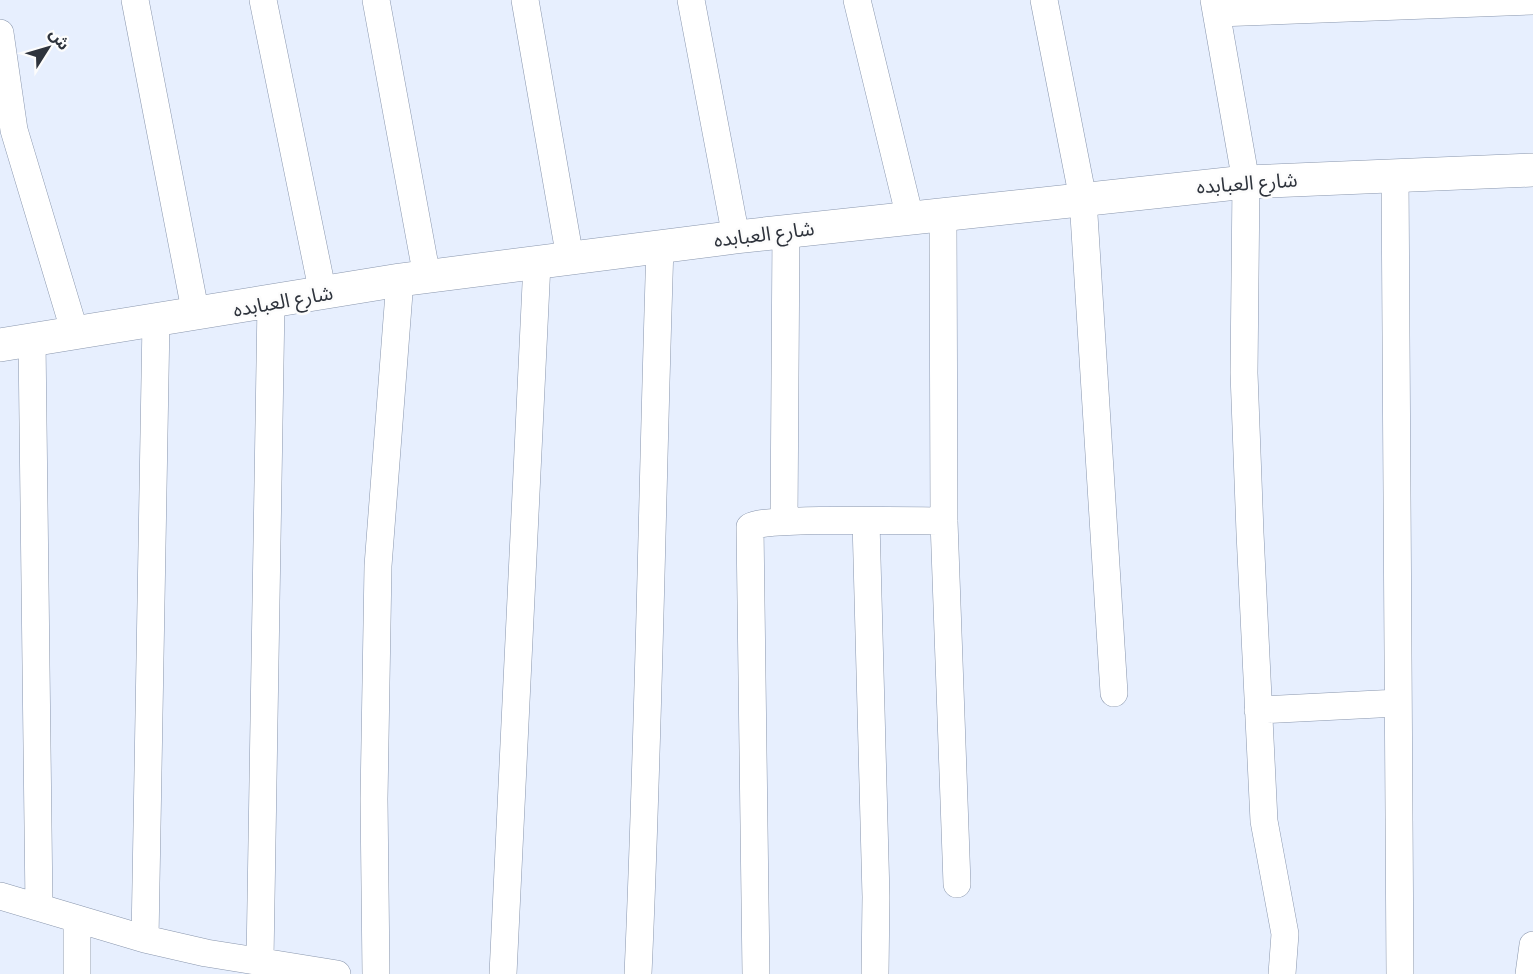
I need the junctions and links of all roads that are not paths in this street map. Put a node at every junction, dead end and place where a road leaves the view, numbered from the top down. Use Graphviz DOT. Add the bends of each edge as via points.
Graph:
graph roads {
  1 [pos="135,0"];
  2 [pos="263,0"];
  3 [pos="376,0"];
  4 [pos="525,0"];
  5 [pos="691,0"];
  6 [pos="857,0"];
  7 [pos="1044,0"];
  8 [pos="1533,1"];
  9 [pos="1216,6"];
  10 [pos="0,33"];
  11 [pos="1533,170"];
  12 [pos="1395,174"];
  13 [pos="1246,182"];
  14 [pos="1083,199"];
  15 [pos="943,214"];
  16 [pos="910,218"];
  17 [pos="786,231"];
  18 [pos="736,237"];
  19 [pos="660,247"];
  20 [pos="570,258"];
  21 [pos="537,263"];
  22 [pos="414,278"];
  23 [pos="323,294"];
  24 [pos="271,303"];
  25 [pos="196,315"];
  26 [pos="156,321"];
  27 [pos="75,333"];
  28 [pos="32,341"];
  29 [pos="0,345"];
  30 [pos="784,521"];
  31 [pos="866,521"];
  32 [pos="944,521"];
  33 [pos="1114,693"];
  34 [pos="1398,703"];
  35 [pos="1258,710"];
  36 [pos="957,884"];
  37 [pos="0,896"];
  38 [pos="39,908"];
  39 [pos="77,919"];
  40 [pos="145,939"];
  41 [pos="1533,945"];
  42 [pos="260,960"];
  43 [pos="206,963"];
  44 [pos="77,974"];
  45 [pos="337,974"];
  46 [pos="376,974"];
  47 [pos="503,974"];
  48 [pos="638,974"];
  49 [pos="756,974"];
  50 [pos="875,974"];
  51 [pos="1282,974"];
  52 [pos="1400,974"];
  53 [pos="1529,974"];
  1 -- 25 [label="street"];
  2 -- 23 [label="street"];
  3 -- 22 [label="street"];
  4 -- 20 [label="street"];
  5 -- 18 [label="street"];
  6 -- 16 [label="street"];
  7 -- 14 [label="street"];
  8 -- 9 [label="street"];
  9 -- 13 [label="street"];
  10 -- 27 [label="street" via="14,130"];
  11 -- 12 [label="street, شارع العبابده"];
  12 -- 13 [label="street, شارع العبابده"];
  12 -- 34 [label="street"];
  13 -- 14 [label="street, شارع العبابده"];
  13 -- 35 [label="street" via="1244,373"];
  14 -- 15 [label="street, شارع العبابده"];
  14 -- 33 [label="street"];
  15 -- 16 [label="street, شارع العبابده"];
  15 -- 32 [label="street"];
  16 -- 17 [label="street, شارع العبابده"];
  17 -- 18 [label="street, شارع العبابده"];
  17 -- 30 [label="street"];
  18 -- 19 [label="street, شارع العبابده"];
  19 -- 20 [label="street, شارع العبابده"];
  19 -- 48 [label="street" via="647,784"];
  20 -- 21 [label="street, شارع العبابده"];
  21 -- 22 [label="street, شارع العبابده"];
  21 -- 47 [label="street"];
  22 -- 23 [label="street, شارع العبابده"];
  22 -- 46 [label="street" via="378,566"];
  23 -- 24 [label="street, شارع العبابده"];
  24 -- 25 [label="street, شارع العبابده"];
  24 -- 42 [label="street"];
  25 -- 26 [label="street, شارع العبابده"];
  26 -- 27 [label="street, شارع العبابده"];
  26 -- 40 [label="street"];
  27 -- 28 [label="street, شارع العبابده"];
  28 -- 29 [label="street, شارع العبابده"];
  28 -- 38 [label="street"];
  30 -- 31 [label="street"];
  30 -- 49 [label="street" via="755,523 750,527"];
  31 -- 32 [label="street"];
  31 -- 50 [label="street"];
  32 -- 36 [label="street"];
  34 -- 35 [label="street"];
  34 -- 52 [label="street"];
  35 -- 51 [label="street" via="1264,821 1286,934"];
  37 -- 38 [label="street"];
  38 -- 39 [label="street"];
  39 -- 40 [label="street"];
  39 -- 44 [label="street"];
  40 -- 43 [label="street"];
  41 -- 53 [label="street"];
  42 -- 43 [label="street"];
  42 -- 45 [label="street"];
}
